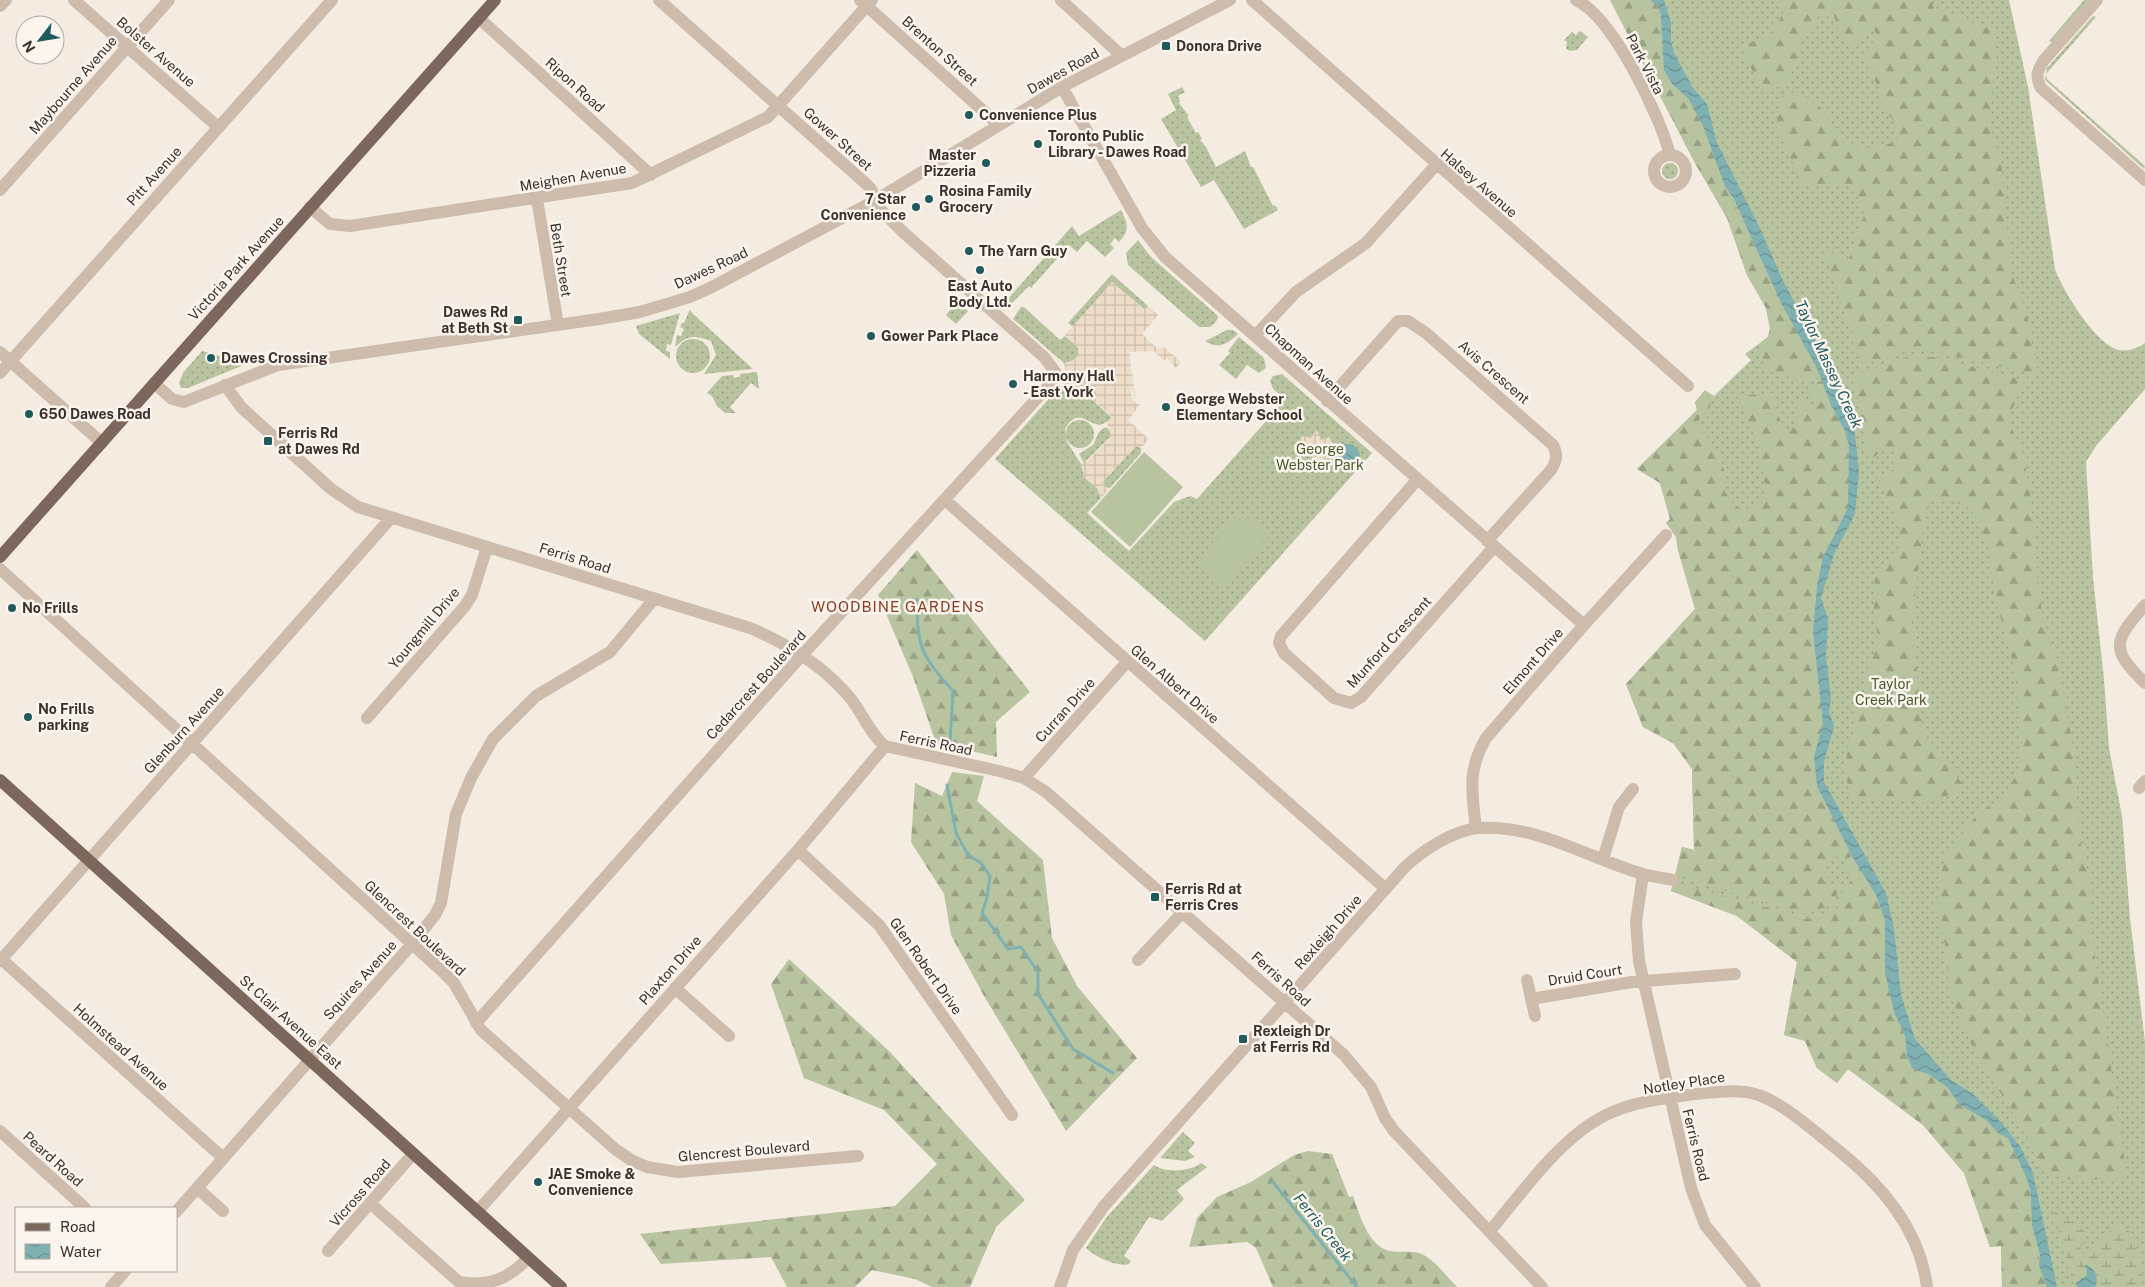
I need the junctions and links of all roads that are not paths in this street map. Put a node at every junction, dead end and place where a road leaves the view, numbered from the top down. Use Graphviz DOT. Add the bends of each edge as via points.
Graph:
graph roads {
  1 [pos="6,0"];
  2 [pos="74,0"];
  3 [pos="169,0"];
  4 [pos="332,0"];
  5 [pos="495,0"];
  6 [pos="659,0"];
  7 [pos="1061,0"];
  8 [pos="1230,0"];
  9 [pos="1252,0"];
  10 [pos="1576,0"];
  11 [pos="2097,0"];
  12 [pos="867,2"];
  13 [pos="0,6"];
  14 [pos="479,18"];
  15 [pos="127,47"];
  16 [pos="1122,56"];
  17 [pos="1062,87"];
  18 [pos="778,106"];
  19 [pos="999,125"];
  20 [pos="218,127"];
  21 [pos="1670,155"];
  22 [pos="1436,165"];
  23 [pos="651,174"];
  24 [pos="2145,180"];
  25 [pos="0,190"];
  26 [pos="536,199"];
  27 [pos="876,200"];
  28 [pos="310,207"];
  29 [pos="558,325"];
  30 [pos="1255,336"];
  31 [pos="0,352"];
  32 [pos="10,361"];
  33 [pos="1054,368"];
  34 [pos="0,373"];
  35 [pos="154,383"];
  36 [pos="226,385"];
  37 [pos="1688,386"];
  38 [pos="1327,401"];
  39 [pos="102,443"];
  40 [pos="1416,480"];
  41 [pos="945,500"];
  42 [pos="390,519"];
  43 [pos="1666,535"];
  44 [pos="1490,544"];
  45 [pos="488,547"];
  46 [pos="0,557"];
  47 [pos="0,569"];
  48 [pos="654,599"];
  49 [pos="2145,605"];
  50 [pos="1584,625"];
  51 [pos="802,655"];
  52 [pos="1127,662"];
  53 [pos="2145,683"];
  54 [pos="367,718"];
  55 [pos="191,744"];
  56 [pos="885,746"];
  57 [pos="1024,778"];
  58 [pos="0,780"];
  59 [pos="1633,789"];
  60 [pos="1476,828"];
  61 [pos="798,850"];
  62 [pos="1603,859"];
  63 [pos="88,861"];
  64 [pos="1643,874"];
  65 [pos="1673,880"];
  66 [pos="1386,889"];
  67 [pos="1183,912"];
  68 [pos="412,944"];
  69 [pos="0,959"];
  70 [pos="1138,960"];
  71 [pos="1735,974"];
  72 [pos="1527,980"];
  73 [pos="1644,981"];
  74 [pos="675,988"];
  75 [pos="1531,999"];
  76 [pos="1286,1004"];
  77 [pos="1535,1016"];
  78 [pos="476,1023"];
  79 [pos="730,1036"];
  80 [pos="309,1059"];
  81 [pos="1669,1098"];
  82 [pos="568,1107"];
  83 [pos="1012,1115"];
  84 [pos="0,1132"];
  85 [pos="413,1154"];
  86 [pos="858,1156"];
  87 [pos="223,1158"];
  88 [pos="197,1188"];
  89 [pos="371,1204"];
  90 [pos="84,1207"];
  91 [pos="178,1210"];
  92 [pos="223,1211"];
  93 [pos="477,1212"];
  94 [pos="1490,1231"];
  95 [pos="328,1251"];
  96 [pos="528,1258"];
  97 [pos="124,1272"];
  98 [pos="111,1287"];
  99 [pos="561,1287"];
  100 [pos="1060,1287"];
  101 [pos="1542,1287"];
  102 [pos="1755,1287"];
  103 [pos="1927,1287"];
  1 -- 13 [label="street"];
  2 -- 15 [label="street, Bolster Avenue"];
  3 -- 15 [label="street, Maybourne Avenue"];
  4 -- 20 [label="street, Pitt Avenue"];
  5 -- 14 [label="main road, Victoria Park Avenue"];
  6 -- 18 [label="street, Gower Street"];
  7 -- 16 [label="street"];
  8 -- 16 [label="street, Dawes Road"];
  9 -- 22 [label="street, Halsey Avenue"];
  10 -- 21 [label="street, Park Vista" via="1602,19 1614,37 1665,136"];
  11 -- 24 [label="street" via="2044,60 2036,71 2037,81"];
  12 -- 18 [label="street, Meighen Avenue"];
  12 -- 19 [label="street, Brenton Street"];
  14 -- 23 [label="street, Ripon Road"];
  14 -- 28 [label="main road, Victoria Park Avenue"];
  15 -- 20 [label="street, Bolster Avenue"];
  15 -- 25 [label="street, Maybourne Avenue"];
  16 -- 17 [label="street, Dawes Road"];
  17 -- 19 [label="street, Dawes Road"];
  17 -- 30 [label="street, Chapman Avenue" via="1154,244"];
  18 -- 23 [label="street, Meighen Avenue" via="768,117"];
  18 -- 27 [label="street, Gower Street" via="864,182"];
  19 -- 27 [label="street, Dawes Road"];
  20 -- 32 [label="street, Pitt Avenue"];
  22 -- 30 [label="street" via="1366,243 1296,292"];
  22 -- 37 [label="street, Halsey Avenue"];
  23 -- 26 [label="street, Meighen Avenue" via="624,186"];
  26 -- 28 [label="street, Meighen Avenue" via="350,226 330,224"];
  26 -- 29 [label="street, Beth Street"];
  27 -- 29 [label="street, Dawes Road" via="690,297 640,312"];
  27 -- 33 [label="street, Gower Street" via="902,232"];
  28 -- 35 [label="main road, Victoria Park Avenue"];
  29 -- 36 [label="street, Dawes Road" via="278,365"];
  30 -- 38 [label="street, Chapman Avenue"];
  31 -- 32 [label="street"];
  32 -- 34 [label="street, Pitt Avenue"];
  32 -- 39 [label="street"];
  33 -- 41 [label="street, Cedarcrest Boulevard" via="1055,379"];
  35 -- 36 [label="street, Dawes Road" via="171,398 182,402"];
  35 -- 39 [label="main road, Victoria Park Avenue"];
  36 -- 42 [label="street, Ferris Road" via="241,407 330,489 358,507"];
  38 -- 40 [label="street, Chapman Avenue"];
  38 -- 44 [label="street, Avis Crescent" via="1398,321 1408,321 1426,333 1553,445 1557,453 1557,461"];
  39 -- 46 [label="main road, Victoria Park Avenue"];
  40 -- 44 [label="street, Chapman Avenue"];
  40 -- 44 [label="street, Munford Crescent" via="1281,636 1284,653 1334,698 1351,703 1361,697"];
  41 -- 51 [label="street, Cedarcrest Boulevard"];
  41 -- 52 [label="street, Glen Albert Drive"];
  42 -- 45 [label="street, Ferris Road"];
  42 -- 55 [label="street, Glenburn Avenue"];
  43 -- 50 [label="street, Elmont Drive"];
  44 -- 50 [label="street, Chapman Avenue"];
  45 -- 48 [label="street, Ferris Road"];
  45 -- 54 [label="street, Youngmill Drive" via="472,595 465,606"];
  47 -- 55 [label="street, Glencrest Boulevard"];
  48 -- 51 [label="street, Ferris Road" via="750,628"];
  48 -- 68 [label="street, Squires Avenue" via="610,652 536,696 493,739 456,814 441,902"];
  49 -- 53 [label="street" via="2125,628 2119,641 2120,654 2126,664"];
  50 -- 60 [label="street, Elmont Drive" via="1482,745 1475,761 1471,789"];
  51 -- 56 [label="street, Ferris Road" via="846,694"];
  51 -- 78 [label="street, Cedarcrest Boulevard"];
  52 -- 57 [label="street, Curran Drive"];
  52 -- 66 [label="street, Glen Albert Drive"];
  55 -- 63 [label="street, Glenburn Avenue"];
  55 -- 68 [label="street, Glencrest Boulevard"];
  56 -- 57 [label="street, Ferris Road"];
  56 -- 61 [label="street, Plaxton Drive"];
  57 -- 67 [label="street, Ferris Road" via="1073,814"];
  58 -- 63 [label="main road, St Clair Avenue East"];
  59 -- 62 [label="street" via="1619,807"];
  60 -- 62 [label="street, Rexleigh Drive" via="1515,830"];
  60 -- 66 [label="street, Rexleigh Drive" via="1431,846 1405,867"];
  61 -- 74 [label="street, Plaxton Drive"];
  61 -- 83 [label="street, Glen Robert Drive" via="879,925"];
  62 -- 64 [label="street, Rexleigh Drive"];
  63 -- 69 [label="street, Glenburn Avenue"];
  63 -- 80 [label="main road, St Clair Avenue East"];
  64 -- 65 [label="street, Rexleigh Drive"];
  64 -- 73 [label="street, Ferris Road" via="1636,941"];
  66 -- 76 [label="street, Rexleigh Drive"];
  67 -- 70 [label="street"];
  67 -- 76 [label="street, Ferris Road"];
  68 -- 78 [label="street, Glencrest Boulevard" via="454,983"];
  68 -- 80 [label="street, Squires Avenue"];
  69 -- 87 [label="street, Holmstead Avenue"];
  71 -- 73 [label="street, Druid Court"];
  72 -- 75 [label="street, Druid Court"];
  73 -- 75 [label="street, Druid Court"];
  73 -- 81 [label="street, Ferris Road"];
  74 -- 79 [label="street"];
  74 -- 82 [label="street, Plaxton Drive"];
  75 -- 77 [label="street, Druid Court"];
  76 -- 94 [label="street, Ferris Road" via="1358,1070 1394,1131"];
  76 -- 100 [label="street, Rexleigh Drive" via="1104,1206 1073,1250"];
  78 -- 82 [label="street, Glencrest Boulevard"];
  80 -- 85 [label="main road, St Clair Avenue East"];
  80 -- 87 [label="street, Squires Avenue"];
  81 -- 94 [label="street, Notley Place" via="1605,1116 1585,1128 1567,1142"];
  81 -- 102 [label="street, Ferris Road" via="1696,1207 1715,1240"];
  81 -- 103 [label="street, Notley Place" via="1733,1090 1765,1098 1792,1114 1881,1188 1902,1216 1915,1242"];
  82 -- 86 [label="street, Glencrest Boulevard" via="624,1156 656,1170 678,1172"];
  82 -- 93 [label="street, Plaxton Drive"];
  84 -- 90 [label="street, Peard Road"];
  85 -- 89 [label="street, Vicross Road"];
  85 -- 93 [label="main road, St Clair Avenue East"];
  87 -- 88 [label="street, Squires Avenue"];
  88 -- 91 [label="street, Squires Avenue"];
  88 -- 92 [label="street"];
  89 -- 95 [label="street, Vicross Road"];
  89 -- 96 [label="street" via="459,1282 473,1285 503,1280"];
  93 -- 96 [label="main road, St Clair Avenue East"];
  94 -- 101 [label="street, Ferris Road"];
  96 -- 99 [label="main road, St Clair Avenue East"];
  97 -- 98 [label="street"];
}
